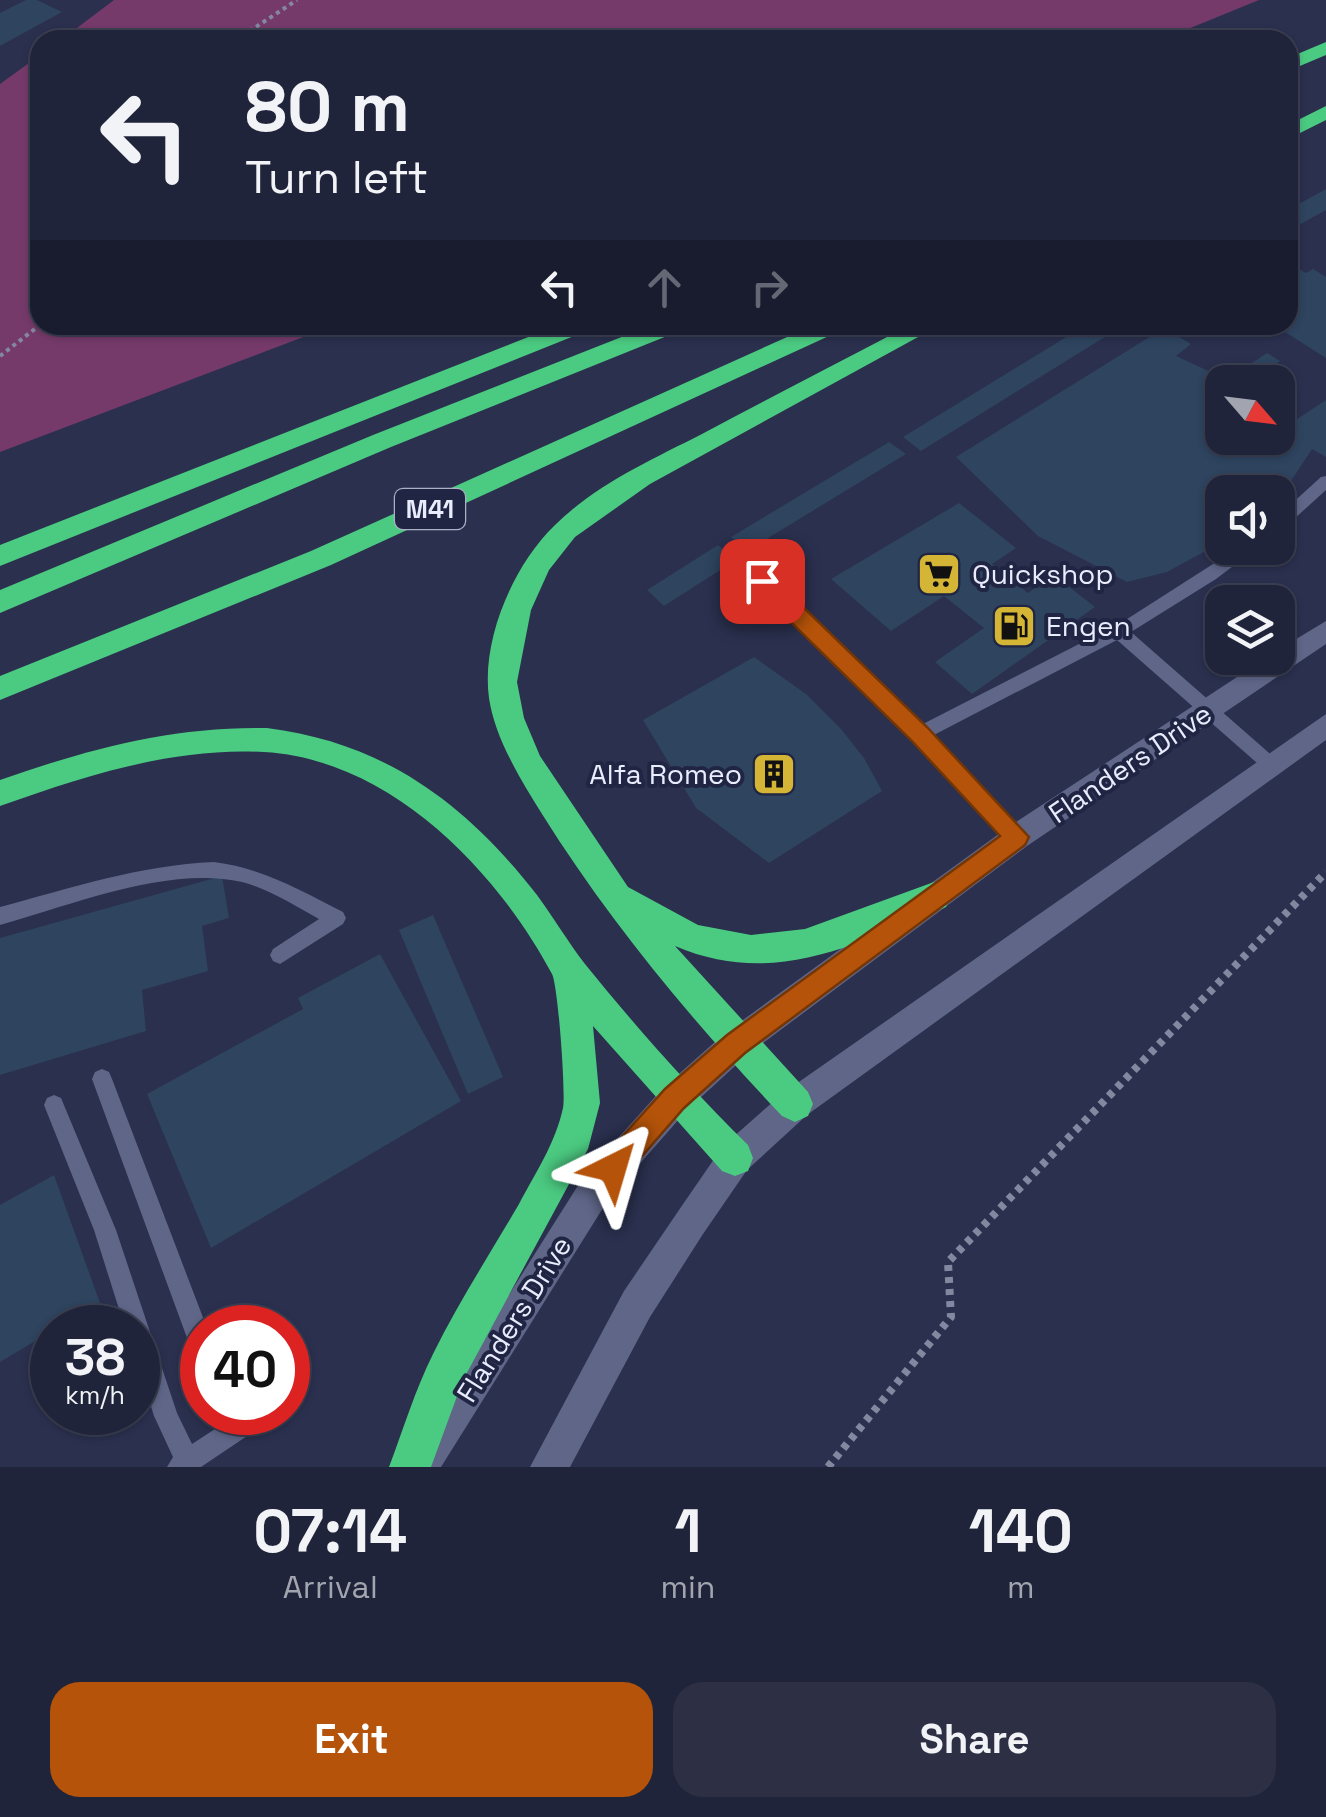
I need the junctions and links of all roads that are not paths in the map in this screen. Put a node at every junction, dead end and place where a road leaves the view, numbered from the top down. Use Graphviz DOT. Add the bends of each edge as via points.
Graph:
graph roads {
  1 [pos="1326,34"];
  2 [pos="1298,44"];
  3 [pos="1326,48"];
  4 [pos="1298,61"];
  5 [pos="1326,100"];
  6 [pos="1326,112"];
  7 [pos="1298,113"];
  8 [pos="1298,127"];
  9 [pos="556,335"];
  10 [pos="649,335"];
  11 [pos="812,335"];
  12 [pos="909,335"];
  13 [pos="1326,481"];
  14 [pos="1295,509"];
  15 [pos="0,556"];
  16 [pos="1226,565"];
  17 [pos="762,581"];
  18 [pos="0,602"];
  19 [pos="1117,630"];
  20 [pos="1326,631"];
  21 [pos="0,688"];
  22 [pos="1207,712"];
  23 [pos="1326,725"];
  24 [pos="919,734"];
  25 [pos="1271,765"];
  26 [pos="0,793"];
  27 [pos="1016,837"];
  28 [pos="611,894"];
  29 [pos="934,897"];
  30 [pos="0,916"];
  31 [pos="280,955"];
  32 [pos="571,973"];
  33 [pos="736,1044"];
  34 [pos="102,1079"];
  35 [pos="675,1099"];
  36 [pos="795,1104"];
  37 [pos="54,1105"];
  38 [pos="735,1158"];
  39 [pos="187,1305"];
  40 [pos="216,1435"];
  41 [pos="182,1464"];
  42 [pos="410,1467"];
  43 [pos="419,1467"];
  44 [pos="549,1467"];
  1 -- 2 [label="highway"];
  3 -- 4 [label="highway"];
  5 -- 7 [label="highway"];
  6 -- 8 [label="highway"];
  9 -- 15 [label="highway"];
  10 -- 18 [label="highway"];
  11 -- 21 [label="highway, M41" via="321,558"];
  12 -- 28 [label="highway" via="632,484 564,531 536,570 506,648 504,700 516,741"];
  13 -- 14 [label="lane"];
  16 -- 19 [label="lane"];
  17 -- 24 [label="lane"];
  19 -- 22 [label="lane"];
  19 -- 24 [label="lane"];
  20 -- 22 [label="street, Flanders Drive"];
  22 -- 25 [label="lane"];
  22 -- 27 [label="street, Flanders Drive"];
  23 -- 25 [label="street"];
  24 -- 27 [label="lane"];
  25 -- 36 [label="street"];
  26 -- 32 [label="highway" via="164,746 268,740 307,745 407,787 462,830"];
  27 -- 29 [label="street, Flanders Drive"];
  28 -- 29 [label="highway" via="725,948 784,950"];
  28 -- 33 [label="highway"];
  29 -- 33 [label="street, Flanders Drive"];
  30 -- 31 [label="lane" via="209,868 242,873 336,918"];
  32 -- 35 [label="highway"];
  32 -- 42 [label="highway" via="582,1102 570,1148 446,1369"];
  33 -- 35 [label="street, Flanders Drive"];
  33 -- 36 [label="highway"];
  34 -- 39 [label="lane"];
  35 -- 38 [label="highway"];
  35 -- 43 [label="street, Flanders Drive" via="596,1188"];
  36 -- 38 [label="street"];
  37 -- 41 [label="lane" via="105,1230"];
  38 -- 44 [label="street" via="637,1304"];
  40 -- 41 [label="lane"];
}
